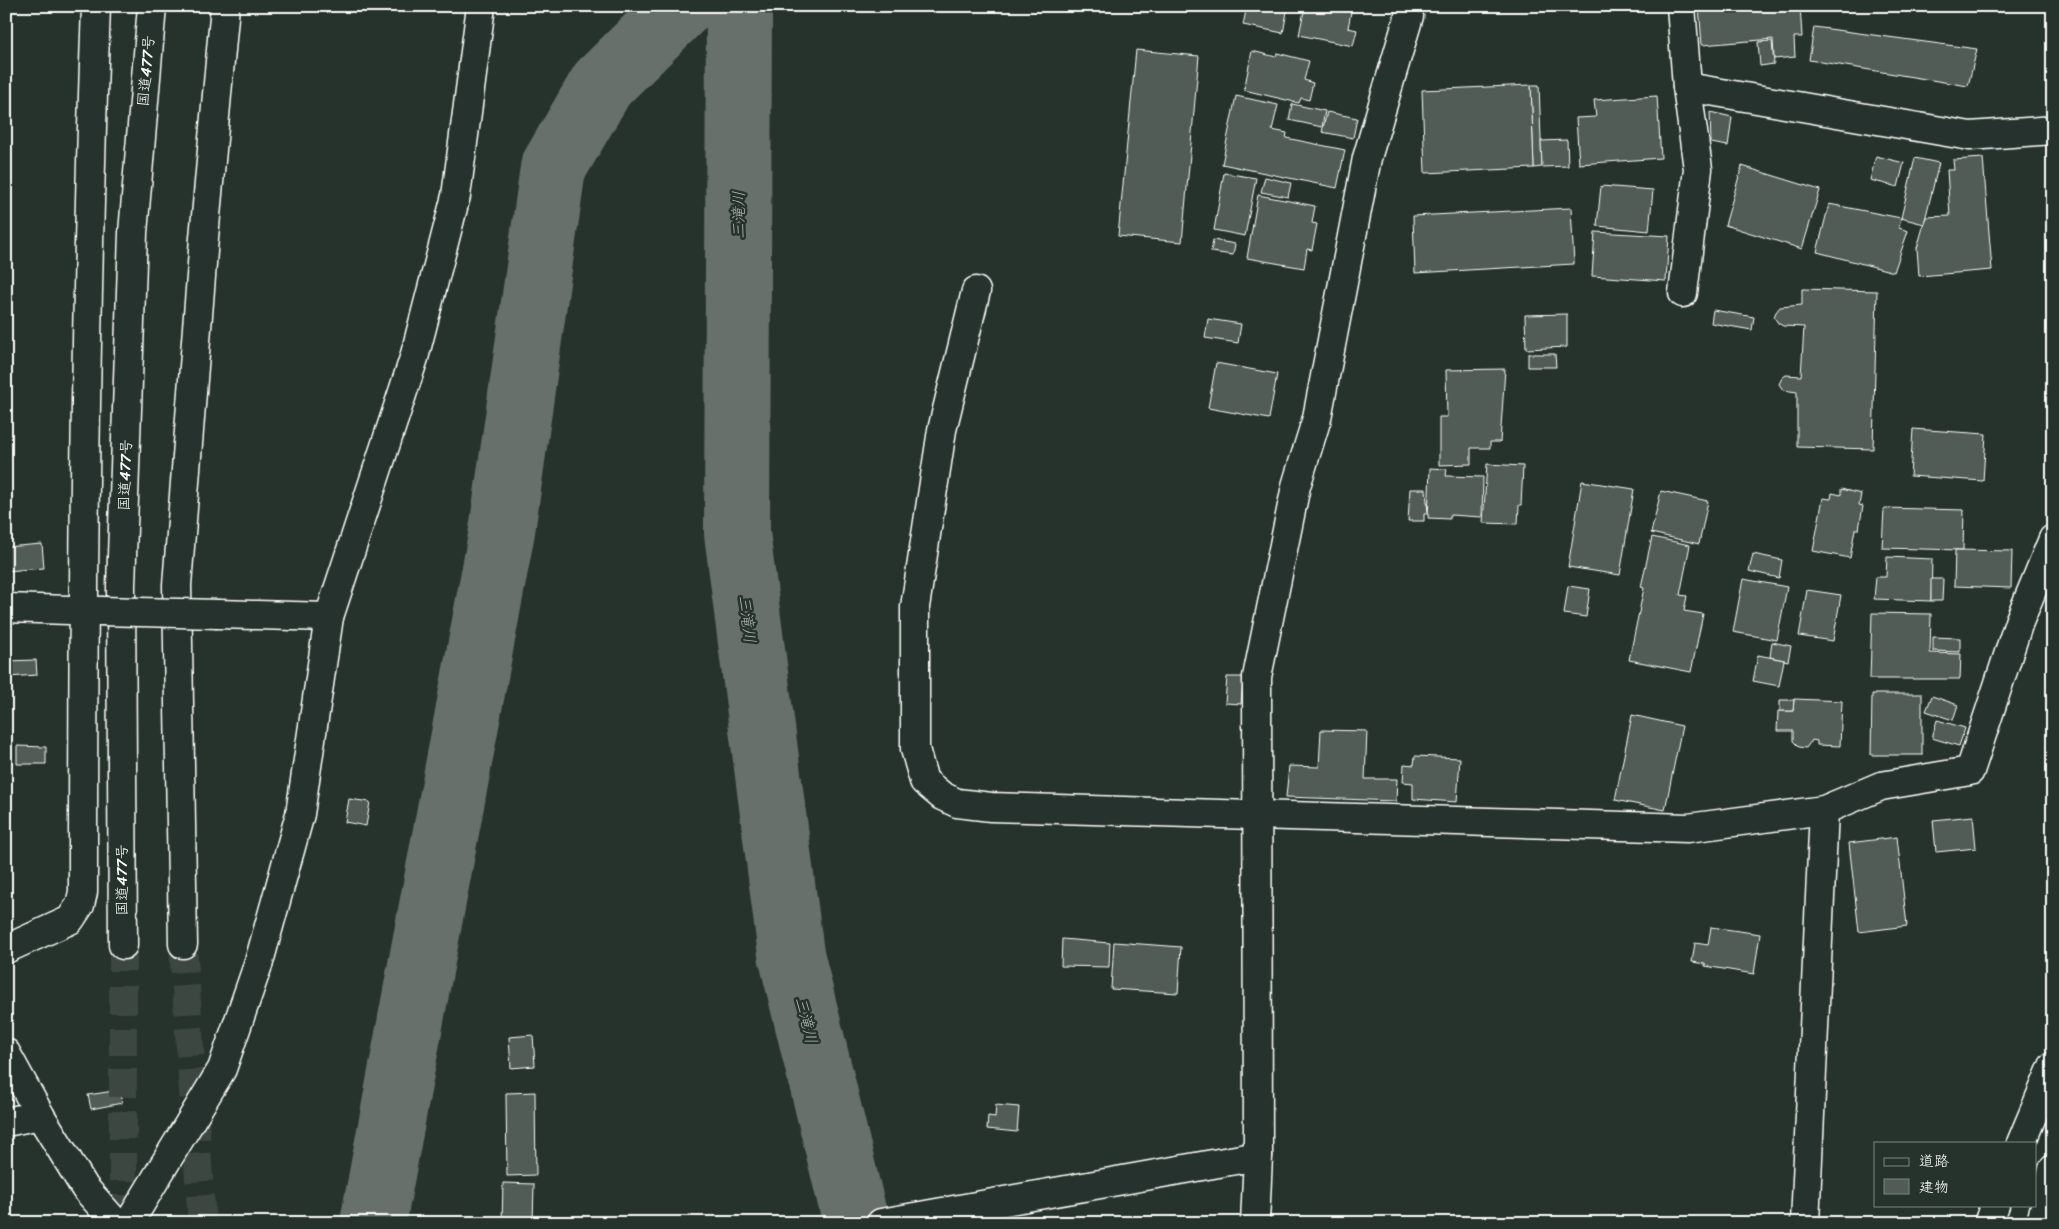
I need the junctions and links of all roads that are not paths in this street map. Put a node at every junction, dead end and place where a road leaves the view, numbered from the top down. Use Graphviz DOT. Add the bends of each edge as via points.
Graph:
graph roads {
  1 [pos="96,6"];
  2 [pos="152,6"];
  3 [pos="225,6"];
  4 [pos="481,6"];
  5 [pos="1681,6"];
  6 [pos="1409,16"];
  7 [pos="1687,87"];
  8 [pos="2053,130"];
  9 [pos="976,291"];
  10 [pos="1682,293"];
  11 [pos="2053,539"];
  12 [pos="6,608"];
  13 [pos="92,610"];
  14 [pos="328,617"];
  15 [pos="1824,810"];
  16 [pos="1256,815"];
  17 [pos="183,944"];
  18 [pos="123,945"];
  19 [pos="6,949"];
  20 [pos="6,1053"];
  21 [pos="2053,1066"];
  22 [pos="40,1115"];
  23 [pos="6,1122"];
  24 [pos="2021,1142"];
  25 [pos="1258,1156"];
  26 [pos="2053,1169"];
  27 [pos="1995,1206"];
  28 [pos="116,1223"];
  29 [pos="129,1223"];
  30 [pos="880,1223"];
  31 [pos="1255,1223"];
  32 [pos="1805,1223"];
  33 [pos="1988,1223"];
  34 [pos="2041,1223"];
  1 -- 13 [label="main road" via="89,195"];
  2 -- 18 [label="main road, 国道477号" via="133,233 121,586"];
  3 -- 17 [label="main road" via="177,585"];
  4 -- 14 [label="main road" via="456,196 414,358"];
  5 -- 7 [label="main road"];
  6 -- 16 [label="main road" via="1367,158 1317,418 1296,486 1257,677"];
  7 -- 8 [label="main road" via="1970,136"];
  7 -- 10 [label="main road" via="1698,169"];
  9 -- 16 [label="main road" via="942,430 915,607 915,749 924,781 957,803 991,807"];
  11 -- 15 [label="main road" via="2019,622 1970,772 1881,786"];
  12 -- 13 [label="main road"];
  13 -- 14 [label="main road, bridge"];
  13 -- 19 [label="main road" via="80,905 70,920"];
  14 -- 29 [label="main road" via="300,814 259,962 222,1069"];
  15 -- 16 [label="main road" via="1688,828"];
  15 -- 32 [label="main road"];
  16 -- 25 [label="main road"];
  20 -- 22 [label="main road"];
  21 -- 24 [label="main road"];
  22 -- 23 [label="main road"];
  22 -- 28 [label="main road" via="85,1188"];
  25 -- 30 [label="main road"];
  25 -- 31 [label="main road"];
  26 -- 34 [label="main road"];
  27 -- 33 [label="main road"];
}
